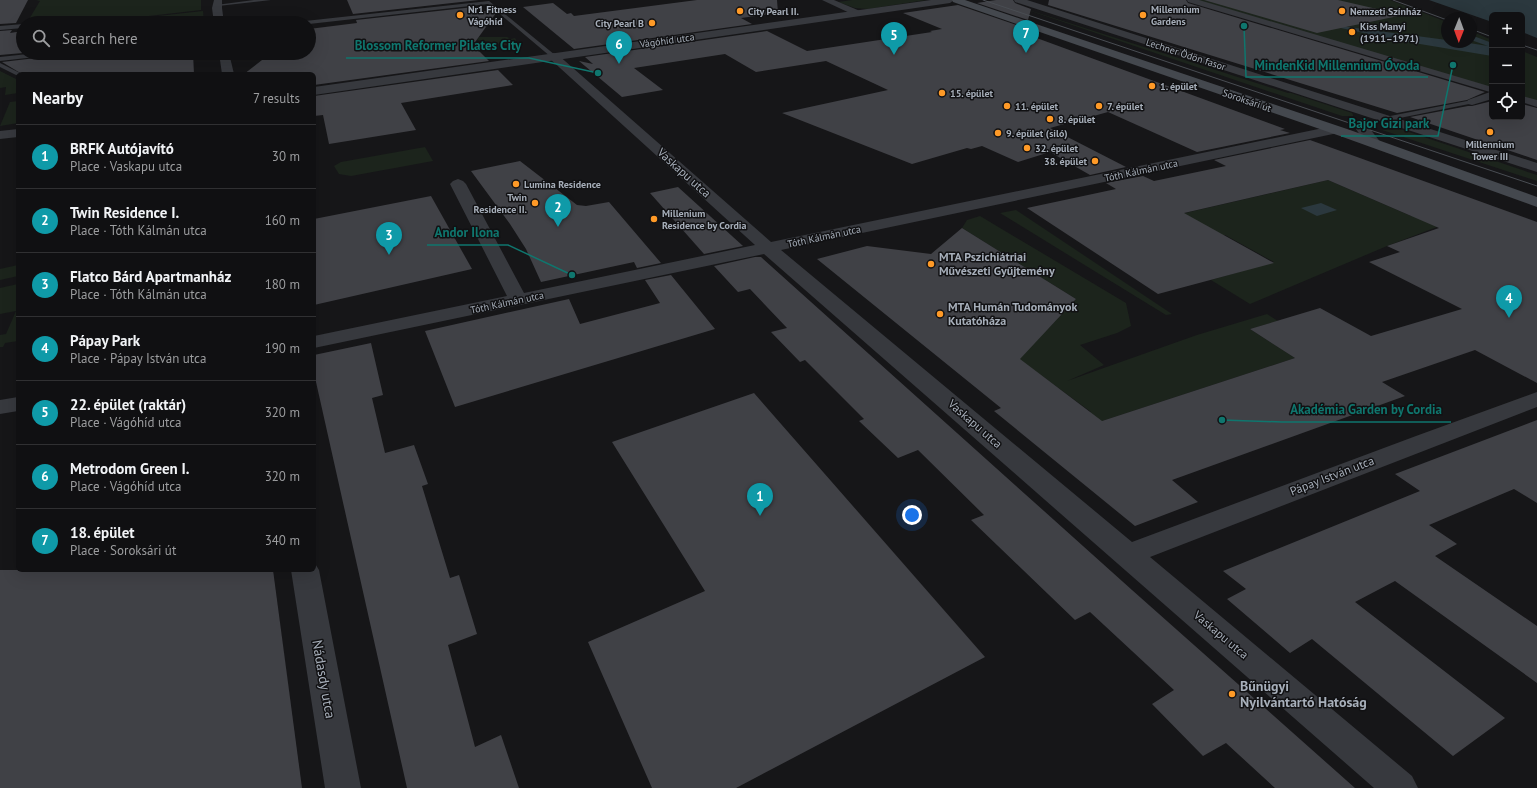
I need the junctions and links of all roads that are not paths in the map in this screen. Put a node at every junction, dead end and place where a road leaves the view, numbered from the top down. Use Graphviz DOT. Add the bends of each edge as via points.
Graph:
graph roads {
  1 [pos="268,0"];
  2 [pos="826,0"];
  3 [pos="950,0"];
  4 [pos="956,0"];
  5 [pos="1018,0"];
  6 [pos="1191,0"];
  7 [pos="1214,0"];
  8 [pos="218,3"];
  9 [pos="1258,11"];
  10 [pos="857,13"];
  11 [pos="219,16"];
  12 [pos="316,22"];
  13 [pos="16,27"];
  14 [pos="0,28"];
  15 [pos="553,56"];
  16 [pos="16,57"];
  17 [pos="0,59"];
  18 [pos="225,60"];
  19 [pos="0,65"];
  20 [pos="228,72"];
  21 [pos="16,73"];
  22 [pos="1489,89"];
  23 [pos="316,90"];
  24 [pos="1489,96"];
  25 [pos="1525,100"];
  26 [pos="1472,102"];
  27 [pos="1537,104"];
  28 [pos="1385,120"];
  29 [pos="1311,122"];
  30 [pos="1364,123"];
  31 [pos="1333,130"];
  32 [pos="16,133"];
  33 [pos="0,135"];
  34 [pos="1375,144"];
  35 [pos="1537,168"];
  36 [pos="458,184"];
  37 [pos="1537,202"];
  38 [pos="768,248"];
  39 [pos="518,300"];
  40 [pos="316,342"];
  41 [pos="1537,399"];
  42 [pos="16,404"];
  43 [pos="0,407"];
  44 [pos="1127,555"];
  45 [pos="305,572"];
  46 [pos="343,788"];
  47 [pos="1400,788"];
  1 -- 8 [label="lane"];
  2 -- 10 [label="street"];
  3 -- 10 [label="street, Vágóhíd utca"];
  4 -- 29 [label="main road, Soroksári út"];
  5 -- 28 [label="street, Lechner Ödön fasor"];
  6 -- 22 [label="street"];
  7 -- 9 [label="street"];
  8 -- 11 [label="street"];
  10 -- 15 [label="street, Vágóhíd utca"];
  12 -- 15 [label="lane" via="490,2"];
  13 -- 14 [label="lane"];
  15 -- 23 [label="street, Vágóhíd utca"];
  15 -- 38 [label="street, Vaskapu utca"];
  16 -- 17 [label="lane"];
  18 -- 20 [label="street"];
  19 -- 21 [label="lane"];
  24 -- 26 [label="street"];
  25 -- 27 [label="street"];
  26 -- 28 [label="lane"];
  28 -- 30 [label="street"];
  28 -- 35 [label="street, Lechner Ödön fasor"];
  29 -- 30 [label="street"];
  29 -- 31 [label="main road, Soroksári út"];
  30 -- 34 [label="street" via="1363,129"];
  31 -- 34 [label="main road, Soroksári út"];
  31 -- 38 [label="street, Tóth Kálmán utca"];
  32 -- 33 [label="street"];
  34 -- 37 [label="main road, Soroksári út"];
  36 -- 39 [label="street"];
  38 -- 39 [label="street, Tóth Kálmán utca"];
  38 -- 44 [label="street, Vaskapu utca"];
  39 -- 40 [label="street, Tóth Kálmán utca"];
  41 -- 44 [label="street, Pápay István utca"];
  42 -- 43 [label="street"];
  44 -- 47 [label="street, Vaskapu utca"];
  45 -- 46 [label="street, Nádasdy utca"];
}
